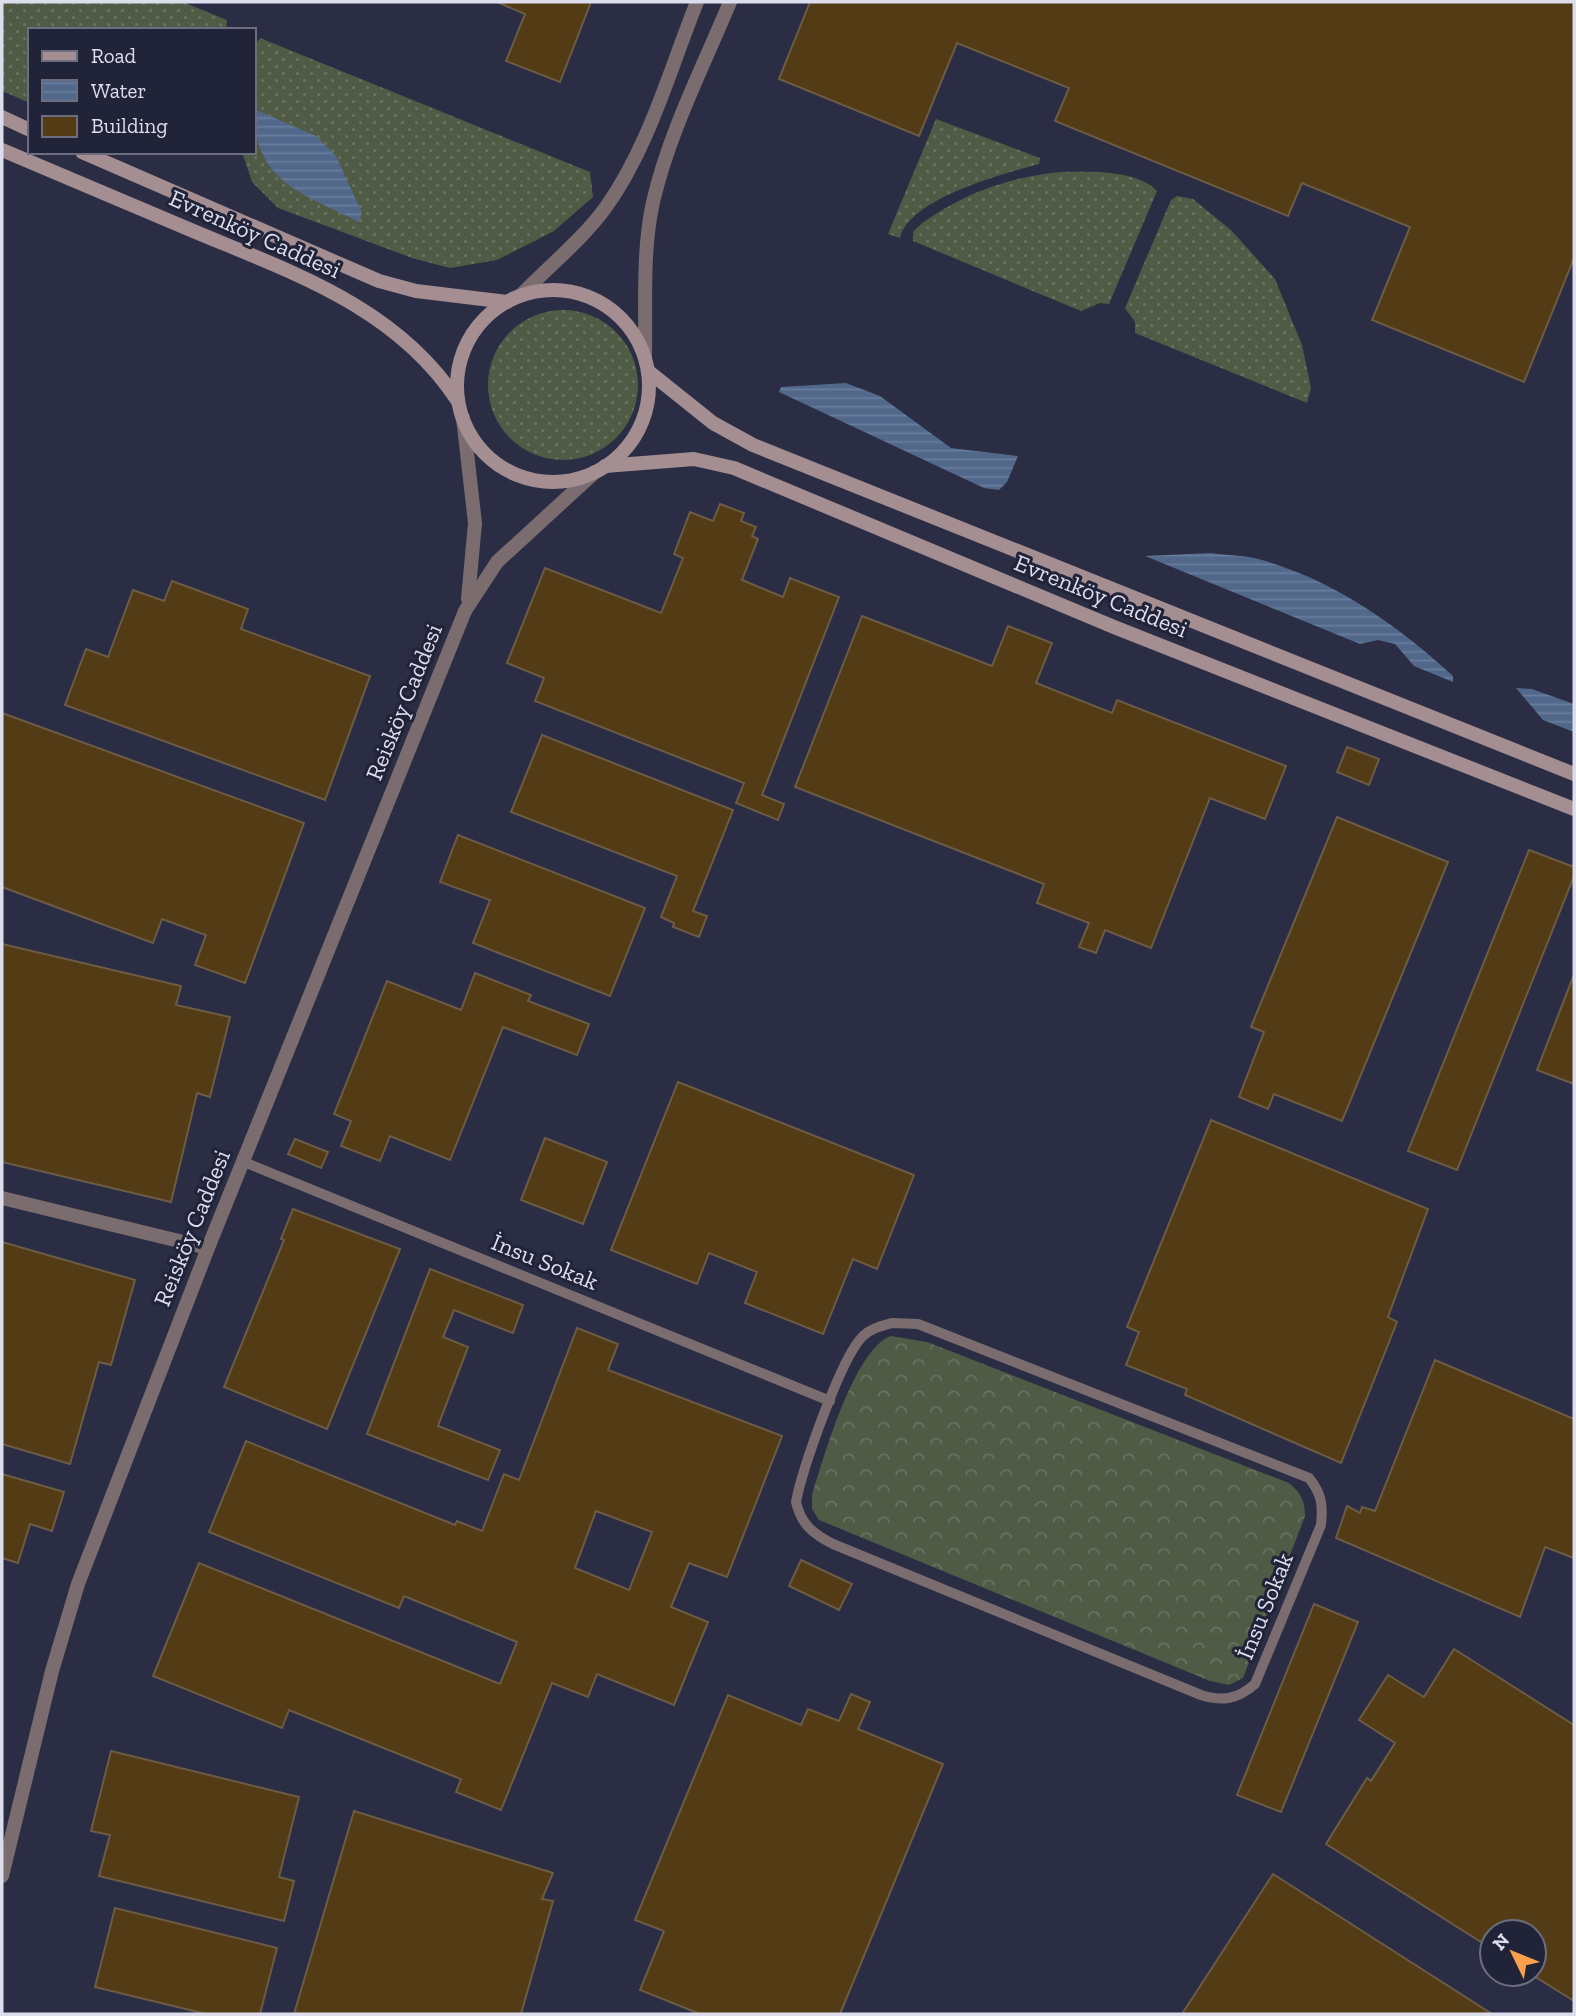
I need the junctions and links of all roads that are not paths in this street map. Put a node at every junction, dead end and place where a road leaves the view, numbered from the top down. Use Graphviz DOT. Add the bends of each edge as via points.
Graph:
graph roads {
  1 [pos="697,2"];
  2 [pos="730,2"];
  3 [pos="2,117"];
  4 [pos="28,129"];
  5 [pos="2,150"];
  6 [pos="87,154"];
  7 [pos="521,295"];
  8 [pos="507,302"];
  9 [pos="646,364"];
  10 [pos="459,403"];
  11 [pos="463,418"];
  12 [pos="600,469"];
  13 [pos="465,611"];
  14 [pos="1574,774"];
  15 [pos="1574,809"];
  16 [pos="244,1162"];
  17 [pos="2,1198"];
  18 [pos="208,1248"];
  19 [pos="830,1401"];
  20 [pos="2,1876"];
  1 -- 7 [label="street" via="639,148 616,192 593,223"];
  2 -- 9 [label="street" via="653,203"];
  3 -- 4 [label="main road"];
  5 -- 10 [label="main road, Evrenköy Caddesi" via="358,305 440,374"];
  6 -- 8 [label="main road, Evrenköy Caddesi" via="379,281 416,291"];
  7 -- 8 [label="main road"];
  7 -- 9 [label="main road" via="567,291 596,300 631,329"];
  8 -- 10 [label="main road" via="484,320 467,345 458,374"];
  9 -- 12 [label="main road" via="648,400 639,428 622,452"];
  9 -- 14 [label="main road, Evrenköy Caddesi" via="713,423 753,445"];
  10 -- 11 [label="main road"];
  11 -- 12 [label="main road" via="487,456 512,472 556,482"];
  11 -- 13 [label="street, Reisköy Caddesi" via="475,523"];
  12 -- 13 [label="street, Reisköy Caddesi" via="498,562"];
  12 -- 15 [label="main road, Evrenköy Caddesi" via="694,459 734,468"];
  13 -- 16 [label="street, Reisköy Caddesi"];
  16 -- 18 [label="street, Reisköy Caddesi"];
  16 -- 19 [label="lane, İnsu Sokak"];
  17 -- 18 [label="street"];
  18 -- 20 [label="street, Reisköy Caddesi" via="78,1584 51,1671"];
  19 -- 19 [label="lane, İnsu Sokak" via="796,1502 812,1533 1210,1698 1223,1700 1245,1693 1261,1674 1321,1525 1320,1491 1309,1478 918,1324 892,1323 864,1335 851,1352"];
}
